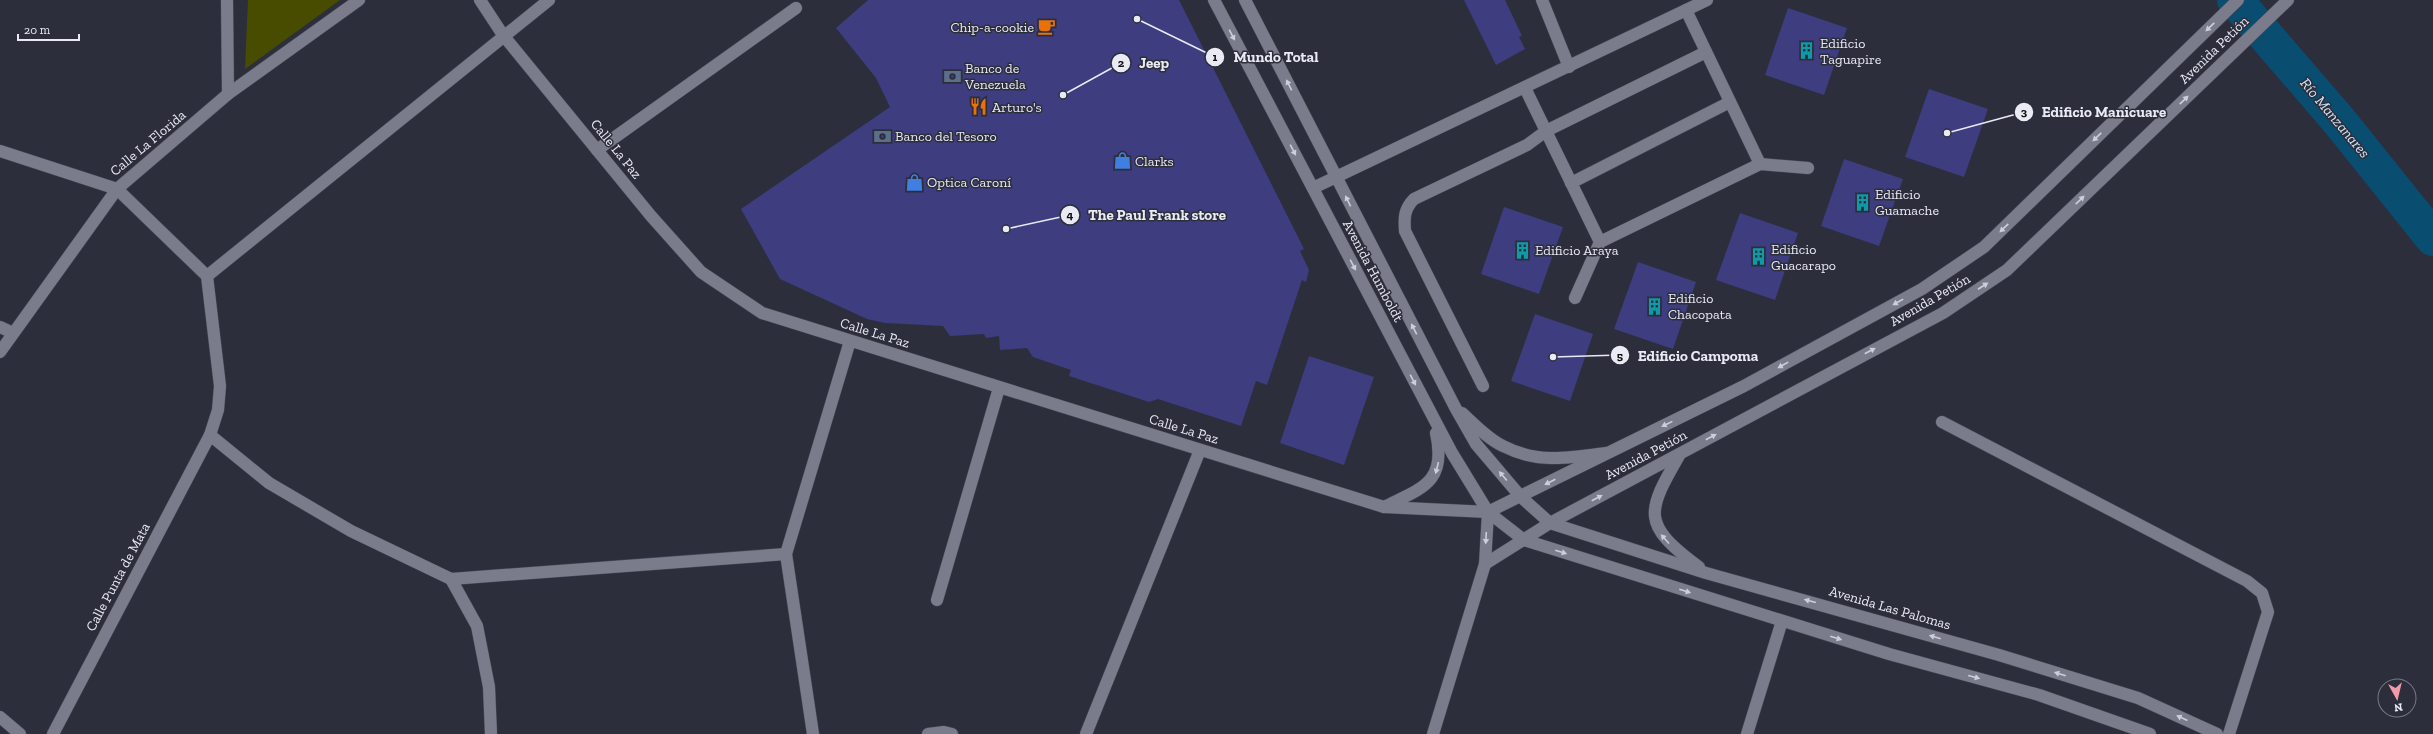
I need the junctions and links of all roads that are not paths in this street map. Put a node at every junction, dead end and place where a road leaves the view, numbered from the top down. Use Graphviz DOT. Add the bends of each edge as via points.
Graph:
graph roads {
  1 [pos="227,0"];
  2 [pos="359,0"];
  3 [pos="480,0"];
  4 [pos="549,0"];
  5 [pos="1214,0"];
  6 [pos="1245,0"];
  7 [pos="1542,0"];
  8 [pos="1707,0"];
  9 [pos="2238,0"];
  10 [pos="2288,0"];
  11 [pos="796,8"];
  12 [pos="1686,10"];
  13 [pos="503,36"];
  14 [pos="1706,52"];
  15 [pos="1569,67"];
  16 [pos="1526,88"];
  17 [pos="228,94"];
  18 [pos="1730,102"];
  19 [pos="1546,131"];
  20 [pos="597,150"];
  21 [pos="0,151"];
  22 [pos="1760,164"];
  23 [pos="1808,168"];
  24 [pos="1336,177"];
  25 [pos="1571,182"];
  26 [pos="116,188"];
  27 [pos="1313,188"];
  28 [pos="1600,242"];
  29 [pos="207,276"];
  30 [pos="1575,298"];
  31 [pos="0,326"];
  32 [pos="13,333"];
  33 [pos="850,341"];
  34 [pos="0,352"];
  35 [pos="1483,386"];
  36 [pos="999,388"];
  37 [pos="1456,409"];
  38 [pos="1432,416"];
  39 [pos="1942,422"];
  40 [pos="210,435"];
  41 [pos="1200,450"];
  42 [pos="1606,453"];
  43 [pos="1680,454"];
  44 [pos="1521,497"];
  45 [pos="1384,507"];
  46 [pos="1488,512"];
  47 [pos="1550,523"];
  48 [pos="1524,540"];
  49 [pos="786,554"];
  50 [pos="1485,564"];
  51 [pos="1706,573"];
  52 [pos="451,579"];
  53 [pos="938,600"];
  54 [pos="1782,621"];
  55 [pos="0,718"];
  56 [pos="20,734"];
  57 [pos="53,734"];
  58 [pos="492,734"];
  59 [pos="813,734"];
  60 [pos="928,734"];
  61 [pos="952,734"];
  62 [pos="1086,734"];
  63 [pos="1433,734"];
  64 [pos="1747,734"];
  65 [pos="2150,734"];
  66 [pos="2217,734"];
  67 [pos="2229,734"];
  1 -- 17 [label="street"];
  2 -- 17 [label="street, Calle La Florida"];
  3 -- 13 [label="street, Calle La Paz"];
  4 -- 13 [label="street"];
  5 -- 27 [label="street, Avenida Humboldt, one-way"];
  24 -- 6 [label="street, Avenida Humboldt, one-way"];
  7 -- 15 [label="street"];
  8 -- 12 [label="street"];
  9 -- 42 [label="street, Avenida Petión, one-way" via="1984,247 1922,289 1744,386"];
  43 -- 10 [label="street, Avenida Petión, one-way" via="1942,313 2007,270"];
  11 -- 20 [label="street"];
  12 -- 14 [label="street"];
  12 -- 15 [label="street"];
  13 -- 20 [label="street, Calle La Paz"];
  13 -- 29 [label="street"];
  14 -- 18 [label="street"];
  14 -- 19 [label="street"];
  15 -- 16 [label="street"];
  16 -- 19 [label="street"];
  16 -- 24 [label="street"];
  17 -- 26 [label="street, Calle La Florida"];
  18 -- 22 [label="street"];
  18 -- 25 [label="street"];
  19 -- 25 [label="street"];
  19 -- 35 [label="street" via="1528,145 1414,199 1407,206 1405,231"];
  20 -- 33 [label="street, Calle La Paz" via="702,272 762,313"];
  21 -- 26 [label="street"];
  22 -- 23 [label="street"];
  22 -- 28 [label="street"];
  24 -- 27 [label="street"];
  37 -- 24 [label="street, Avenida Humboldt, one-way"];
  25 -- 28 [label="street"];
  26 -- 29 [label="street"];
  26 -- 32 [label="street, Calle La Florida"];
  27 -- 38 [label="street, Avenida Humboldt, one-way"];
  28 -- 30 [label="street"];
  29 -- 40 [label="street, Calle Punta de Mata" via="220,386 218,410"];
  31 -- 32 [label="street"];
  32 -- 34 [label="street, Calle La Florida"];
  33 -- 36 [label="street, Calle La Paz"];
  33 -- 49 [label="street"];
  36 -- 41 [label="street, Calle La Paz"];
  36 -- 53 [label="street"];
  37 -- 42 [label="street" via="1502,446 1527,455 1551,460"];
  44 -- 37 [label="street, Avenida Humboldt, one-way" via="1476,444"];
  38 -- 45 [label="street, one-way" via="1440,453 1436,474 1423,488"];
  38 -- 46 [label="street, Avenida Humboldt"];
  39 -- 67 [label="street" via="2246,581 2262,593 2268,612"];
  40 -- 52 [label="street" via="269,483 351,531"];
  40 -- 57 [label="street, Calle Punta de Mata"];
  41 -- 45 [label="street, Calle La Paz"];
  41 -- 62 [label="street"];
  42 -- 44 [label="street, Avenida Petión, one-way"];
  47 -- 43 [label="street, Avenida Petión, one-way"];
  51 -- 43 [label="street, one-way" via="1661,535 1654,516 1656,499 1662,484"];
  44 -- 46 [label="street, Avenida Petión"];
  44 -- 47 [label="street, Avenida Humboldt"];
  45 -- 46 [label="street, Calle La Paz"];
  46 -- 48 [label="street, Avenida Humboldt"];
  46 -- 50 [label="street, one-way"];
  47 -- 48 [label="street, Avenida Petión"];
  47 -- 51 [label="street, Avenida Las Palomas"];
  48 -- 50 [label="street, Avenida Petión"];
  48 -- 54 [label="street, one-way"];
  49 -- 52 [label="street"];
  49 -- 59 [label="street"];
  50 -- 63 [label="street"];
  66 -- 51 [label="street, Avenida Las Palomas, one-way" via="2138,698 1999,655"];
  52 -- 58 [label="street" via="478,626 489,687"];
  54 -- 64 [label="street"];
  54 -- 65 [label="street, one-way" via="1889,654 2039,695"];
  55 -- 56 [label="street"];
  60 -- 61 [label="street"];
}
